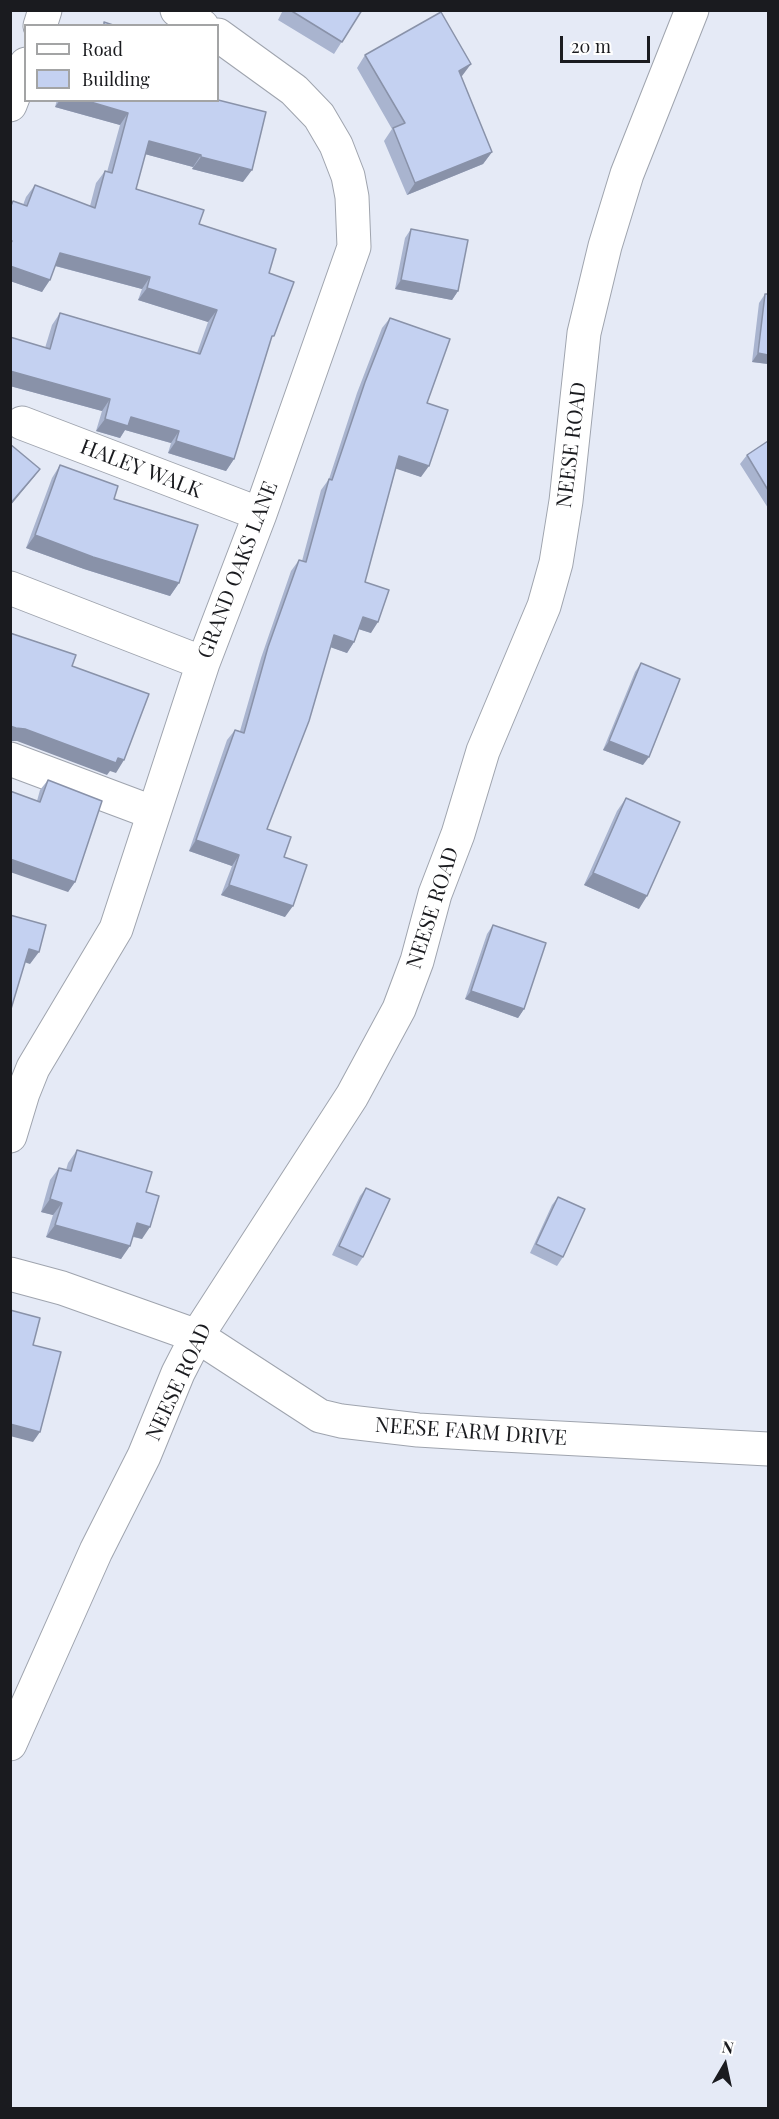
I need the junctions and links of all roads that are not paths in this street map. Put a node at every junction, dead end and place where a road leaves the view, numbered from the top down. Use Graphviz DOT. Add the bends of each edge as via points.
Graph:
graph roads {
  1 [pos="177,10"];
  2 [pos="692,10"];
  3 [pos="199,24"];
  4 [pos="219,36"];
  5 [pos="24,69"];
  6 [pos="10,105"];
  7 [pos="22,423"];
  8 [pos="260,514"];
  9 [pos="10,588"];
  10 [pos="203,663"];
  11 [pos="10,759"];
  12 [pos="154,813"];
  13 [pos="22,1064"];
  14 [pos="10,1136"];
  15 [pos="10,1274"];
  16 [pos="197,1336"];
  17 [pos="768,1449"];
  18 [pos="10,1744"];
  1 -- 3 [label="street"];
  2 -- 16 [label="street, NEESE ROAD" via="627,174 605,246 584,333 566,501 544,606 483,751 417,961 399,1009 352,1096"];
  4 -- 8 [label="street, GRAND OAKS LANE" via="294,90 319,116 336,145 352,196 354,247"];
  5 -- 6 [label="street"];
  7 -- 8 [label="street, HALEY WALK"];
  8 -- 10 [label="street, GRAND OAKS LANE"];
  9 -- 10 [label="street"];
  10 -- 12 [label="street, GRAND OAKS LANE"];
  11 -- 12 [label="street"];
  12 -- 13 [label="street, GRAND OAKS LANE" via="116,929"];
  13 -- 14 [label="street, GRAND OAKS LANE" via="23,1093"];
  15 -- 16 [label="street, NEESE FARM DRIVE" via="62,1288"];
  16 -- 17 [label="street, NEESE FARM DRIVE" via="320,1416 342,1421 417,1430"];
  16 -- 18 [label="street, NEESE ROAD"];
}
